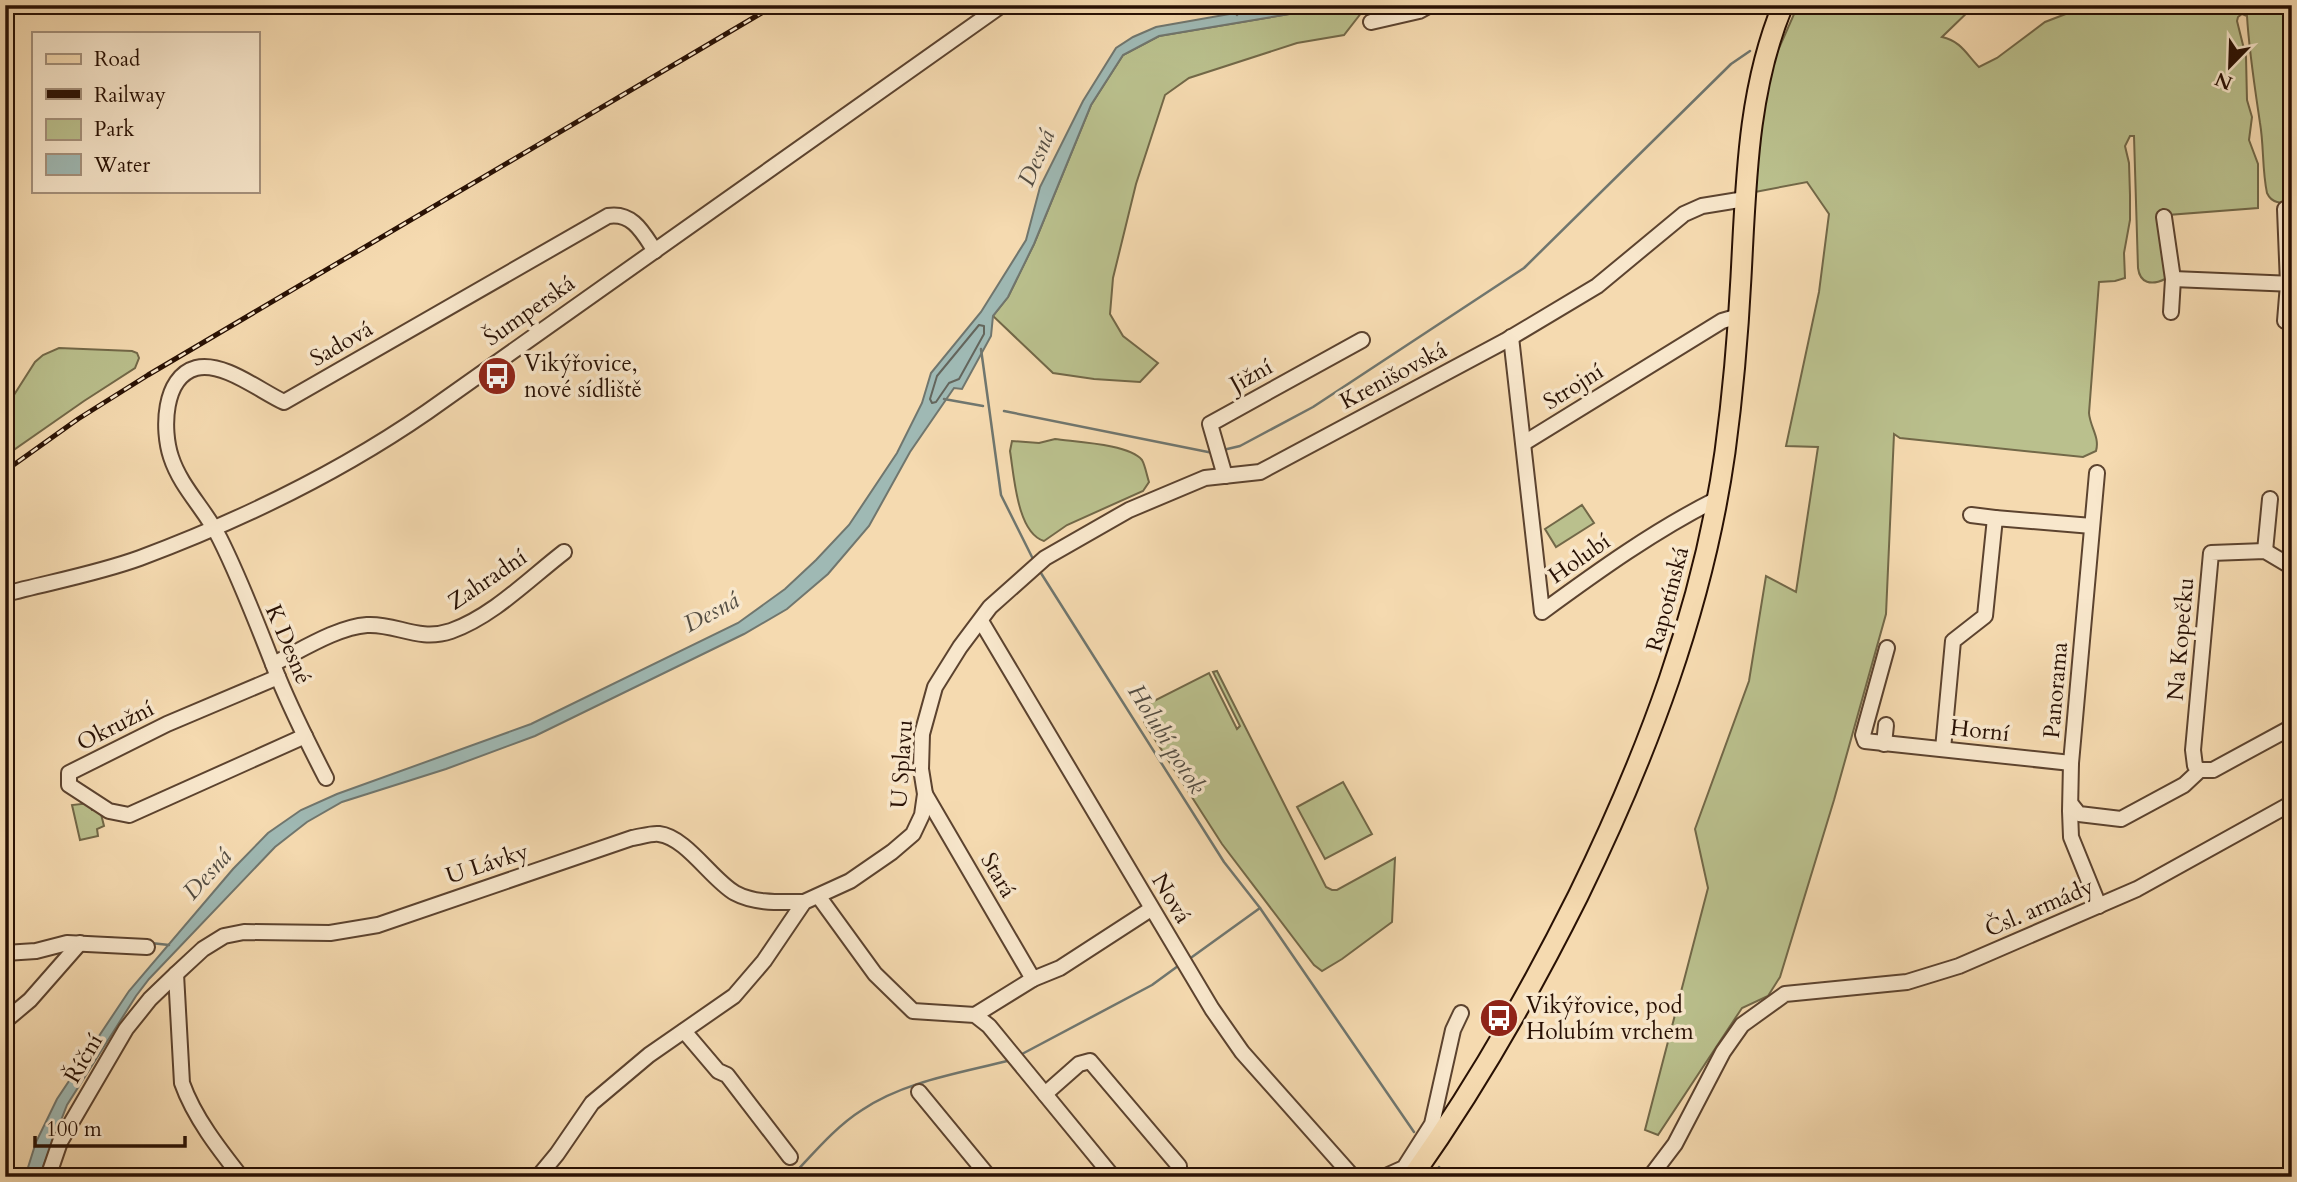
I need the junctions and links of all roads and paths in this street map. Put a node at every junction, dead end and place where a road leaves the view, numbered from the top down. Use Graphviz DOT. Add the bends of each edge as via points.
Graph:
graph roads {
  1 [pos="1002,5"];
  2 [pos="1430,5"];
  3 [pos="1783,5"];
  4 [pos="1371,22"];
  5 [pos="1745,199"];
  6 [pos="2286,209"];
  7 [pos="2164,217"];
  8 [pos="655,251"];
  9 [pos="2173,279"];
  10 [pos="2290,284"];
  11 [pos="2171,312"];
  12 [pos="1739,316"];
  13 [pos="2286,321"];
  14 [pos="1511,337"];
  15 [pos="1362,340"];
  16 [pos="1524,443"];
  17 [pos="2097,472"];
  18 [pos="1225,476"];
  19 [pos="1717,499"];
  20 [pos="2270,499"];
  21 [pos="1972,515"];
  22 [pos="1995,519"];
  23 [pos="2092,526"];
  24 [pos="213,527"];
  25 [pos="2265,551"];
  26 [pos="564,552"];
  27 [pos="1045,558"];
  28 [pos="2292,567"];
  29 [pos="5,594"];
  30 [pos="981,621"];
  31 [pos="1887,648"];
  32 [pos="276,670"];
  33 [pos="1886,725"];
  34 [pos="2292,727"];
  35 [pos="305,736"];
  36 [pos="1884,744"];
  37 [pos="1944,750"];
  38 [pos="2071,763"];
  39 [pos="2200,770"];
  40 [pos="326,778"];
  41 [pos="925,794"];
  42 [pos="2292,803"];
  43 [pos="2071,804"];
  44 [pos="819,897"];
  45 [pos="804,902"];
  46 [pos="2099,906"];
  47 [pos="1152,909"];
  48 [pos="74,943"];
  49 [pos="147,947"];
  50 [pos="5,953"];
  51 [pos="176,974"];
  52 [pos="1032,979"];
  53 [pos="1461,1013"];
  54 [pos="975,1015"];
  55 [pos="5,1021"];
  56 [pos="684,1031"];
  57 [pos="919,1093"];
  58 [pos="1045,1094"];
  59 [pos="790,1157"];
  60 [pos="1651,1175"];
  61 [pos="47,1177"];
  62 [pos="241,1177"];
  63 [pos="538,1177"];
  64 [pos="989,1177"];
  65 [pos="1113,1177"];
  66 [pos="1179,1177"];
  67 [pos="1353,1177"];
  68 [pos="1384,1177"];
  69 [pos="1412,1177"];
  1 -- 8 [label="street, Šumperská"];
  2 -- 4 [label="street"];
  3 -- 5 [label="main road, Rapotínská" via="1762,67"];
  5 -- 12 [label="main road, Rapotínská"];
  5 -- 14 [label="street, Krenišovská" via="1684,214 1597,286"];
  6 -- 10 [label="street"];
  7 -- 9 [label="street"];
  8 -- 24 [label="street, Šumperská" via="383,441 313,481"];
  8 -- 24 [label="street, Sadová" via="634,222 608,216 284,402 211,367 182,376 169,397 170,456"];
  9 -- 10 [label="street"];
  9 -- 11 [label="street"];
  10 -- 13 [label="street"];
  12 -- 16 [label="street, Strojní" via="1722,321"];
  12 -- 19 [label="main road, Rapotínská"];
  14 -- 16 [label="street, Strojní"];
  14 -- 18 [label="street, Krenišovská" via="1260,472"];
  15 -- 18 [label="street, Jižní" via="1210,424"];
  16 -- 19 [label="street, Holubí" via="1542,612 1672,523"];
  17 -- 23 [label="street, Panorama"];
  18 -- 27 [label="street, Krenišovská" via="1205,478 1129,510"];
  19 -- 69 [label="main road, Rapotínská" via="1679,653 1628,789 1532,986"];
  20 -- 25 [label="street"];
  21 -- 22 [label="street"];
  22 -- 23 [label="street"];
  22 -- 37 [label="street" via="1985,616 1953,641"];
  23 -- 38 [label="street, Panorama"];
  24 -- 29 [label="street, Šumperská" via="127,562"];
  24 -- 32 [label="street, K Desné"];
  25 -- 28 [label="street"];
  25 -- 39 [label="street, Na Kopečku" via="2211,553 2193,750"];
  26 -- 32 [label="street, Zahradní" via="484,614 449,631 419,635 370,625 351,627"];
  27 -- 30 [label="street, U Splavu" via="990,607"];
  30 -- 41 [label="street, U Splavu" via="935,687 922,734"];
  30 -- 47 [label="street, Nová"];
  31 -- 36 [label="street" via="1863,735 1865,741"];
  32 -- 35 [label="street, K Desné"];
  32 -- 35 [label="street, Okružní" via="69,773 69,785 109,811 129,815"];
  33 -- 36 [label="street"];
  34 -- 39 [label="street" via="2213,770"];
  35 -- 40 [label="street, K Desné"];
  36 -- 37 [label="street, Horní"];
  37 -- 38 [label="street, Horní"];
  38 -- 43 [label="street, Panorama"];
  39 -- 43 [label="street" via="2184,785 2121,819 2079,814"];
  41 -- 44 [label="street, U Splavu" via="913,834 850,881"];
  41 -- 52 [label="street, Stará"];
  42 -- 46 [label="street, Čsl. armády"];
  43 -- 46 [label="street, Panorama" via="2071,837"];
  44 -- 45 [label="street, U Splavu"];
  44 -- 54 [label="street" via="875,974 913,1011"];
  45 -- 51 [label="street, U Lávky" via="768,901 734,893 692,854 659,834 632,838 378,925 330,933 224,936"];
  45 -- 56 [label="street" via="764,961 733,996"];
  46 -- 60 [label="street, Čsl. armády" via="1959,966 1907,982 1785,994 1742,1025 1675,1144"];
  47 -- 52 [label="street" via="1060,968"];
  47 -- 67 [label="street, Nová" via="1242,1052"];
  48 -- 49 [label="street"];
  48 -- 50 [label="street"];
  48 -- 55 [label="street" via="30,1000"];
  51 -- 61 [label="street, Říční" via="126,1029 60,1142"];
  51 -- 62 [label="street" via="182,1083"];
  52 -- 54 [label="street"];
  53 -- 68 [label="street" via="1432,1124 1405,1168"];
  54 -- 58 [label="street"];
  56 -- 59 [label="street" via="718,1071 727,1075"];
  56 -- 63 [label="street" via="592,1103"];
  57 -- 64 [label="street"];
  58 -- 65 [label="street"];
  58 -- 66 [label="street" via="1079,1063 1090,1061 1179,1166"];
}
